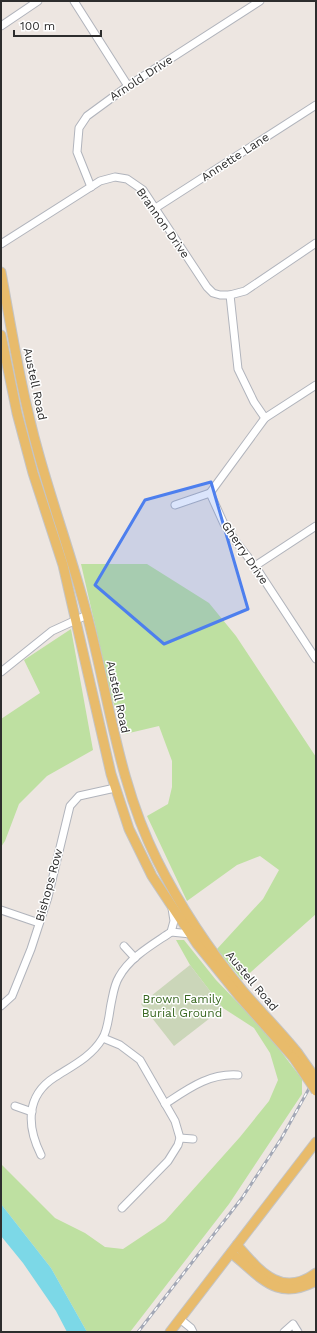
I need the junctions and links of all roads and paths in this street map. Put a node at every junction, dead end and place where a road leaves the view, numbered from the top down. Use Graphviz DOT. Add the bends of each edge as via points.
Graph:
graph roads {
  1 [pos="38,1"];
  2 [pos="74,1"];
  3 [pos="260,1"];
  4 [pos="1,26"];
  5 [pos="128,86"];
  6 [pos="316,105"];
  7 [pos="91,186"];
  8 [pos="154,209"];
  9 [pos="316,243"];
  10 [pos="1,244"];
  11 [pos="1,272"];
  12 [pos="230,295"];
  13 [pos="1,335"];
  14 [pos="316,385"];
  15 [pos="265,418"];
  16 [pos="210,493"];
  17 [pos="175,505"];
  18 [pos="316,526"];
  19 [pos="255,566"];
  20 [pos="87,615"];
  21 [pos="76,620"];
  22 [pos="316,659"];
  23 [pos="1,672"];
  24 [pos="115,788"];
  25 [pos="172,908"];
  26 [pos="1,910"];
  27 [pos="39,923"];
  28 [pos="171,932"];
  29 [pos="190,934"];
  30 [pos="124,946"];
  31 [pos="135,958"];
  32 [pos="1,1006"];
  33 [pos="103,1038"];
  34 [pos="295,1054"];
  35 [pos="238,1075"];
  36 [pos="316,1079"];
  37 [pos="316,1091"];
  38 [pos="165,1104"];
  39 [pos="15,1106"];
  40 [pos="32,1112"];
  41 [pos="180,1138"];
  42 [pos="193,1139"];
  43 [pos="316,1142"];
  44 [pos="41,1155"];
  45 [pos="122,1208"];
  46 [pos="237,1245"];
  47 [pos="231,1253"];
  48 [pos="316,1273"];
  49 [pos="316,1281"];
  50 [pos="180,1319"];
  51 [pos="170,1332"];
  52 [pos="193,1332"];
  53 [pos="284,1332"];
  54 [pos="298,1332"];
  1 -- 4 [label="street"];
  2 -- 5 [label="street"];
  3 -- 5 [label="street, Arnold Drive"];
  5 -- 7 [label="street, Arnold Drive" via="94,110 79,128 77,152"];
  6 -- 8 [label="street, Annette Lane"];
  7 -- 8 [label="street, Brannon Drive" via="115,177 127,179 143,190"];
  7 -- 10 [label="street, Brannon Drive"];
  8 -- 12 [label="street, Brannon Drive" via="207,287 213,293"];
  9 -- 12 [label="street, Brannon Drive" via="246,291"];
  11 -- 20 [label="main road, Austell Road" via="20,373 39,454"];
  12 -- 15 [label="street" via="238,369"];
  13 -- 21 [label="main road, Austell Road" via="17,413"];
  14 -- 15 [label="street"];
  15 -- 16 [label="street"];
  16 -- 17 [label="street"];
  16 -- 19 [label="street, Gherry Drive" via="224,524"];
  18 -- 19 [label="street"];
  19 -- 22 [label="street, Gherry Drive"];
  20 -- 21 [label="street"];
  20 -- 34 [label="main road, Austell Road" via="116,746 132,801 157,859 186,911 226,970"];
  21 -- 23 [label="street" via="52,631"];
  21 -- 24 [label="main road, Austell Road"];
  24 -- 25 [label="main road, Austell Road" via="140,853"];
  24 -- 27 [label="street, Bishops Row" via="79,796 70,806 48,898"];
  25 -- 28 [label="street" via="174,922"];
  25 -- 29 [label="main road, Austell Road"];
  26 -- 27 [label="street"];
  27 -- 32 [label="street, Bishops Row" via="12,996"];
  28 -- 29 [label="street"];
  28 -- 31 [label="street"];
  29 -- 34 [label="main road, Austell Road" via="239,996"];
  30 -- 31 [label="street"];
  31 -- 33 [label="street" via="118,978"];
  33 -- 38 [label="street" via="120,1045 140,1060"];
  33 -- 40 [label="street" via="79,1063 43,1087 35,1100"];
  34 -- 36 [label="main road, Austell Road, bridge"];
  34 -- 37 [label="main road, Austell Road, bridge"];
  35 -- 38 [label="street" via="204,1080"];
  38 -- 41 [label="street" via="175,1121"];
  39 -- 40 [label="street"];
  40 -- 44 [label="street" via="30,1125"];
  41 -- 42 [label="street"];
  41 -- 45 [label="street" via="168,1161"];
  43 -- 46 [label="main road"];
  46 -- 47 [label="main road"];
  46 -- 48 [label="main road" via="260,1270 274,1280 299,1282"];
  47 -- 49 [label="main road" via="262,1281 275,1286 297,1289"];
  47 -- 50 [label="main road"];
  50 -- 51 [label="main road"];
  50 -- 52 [label="street"];
  53 -- 54 [label="street" via="293,1324"];
}
